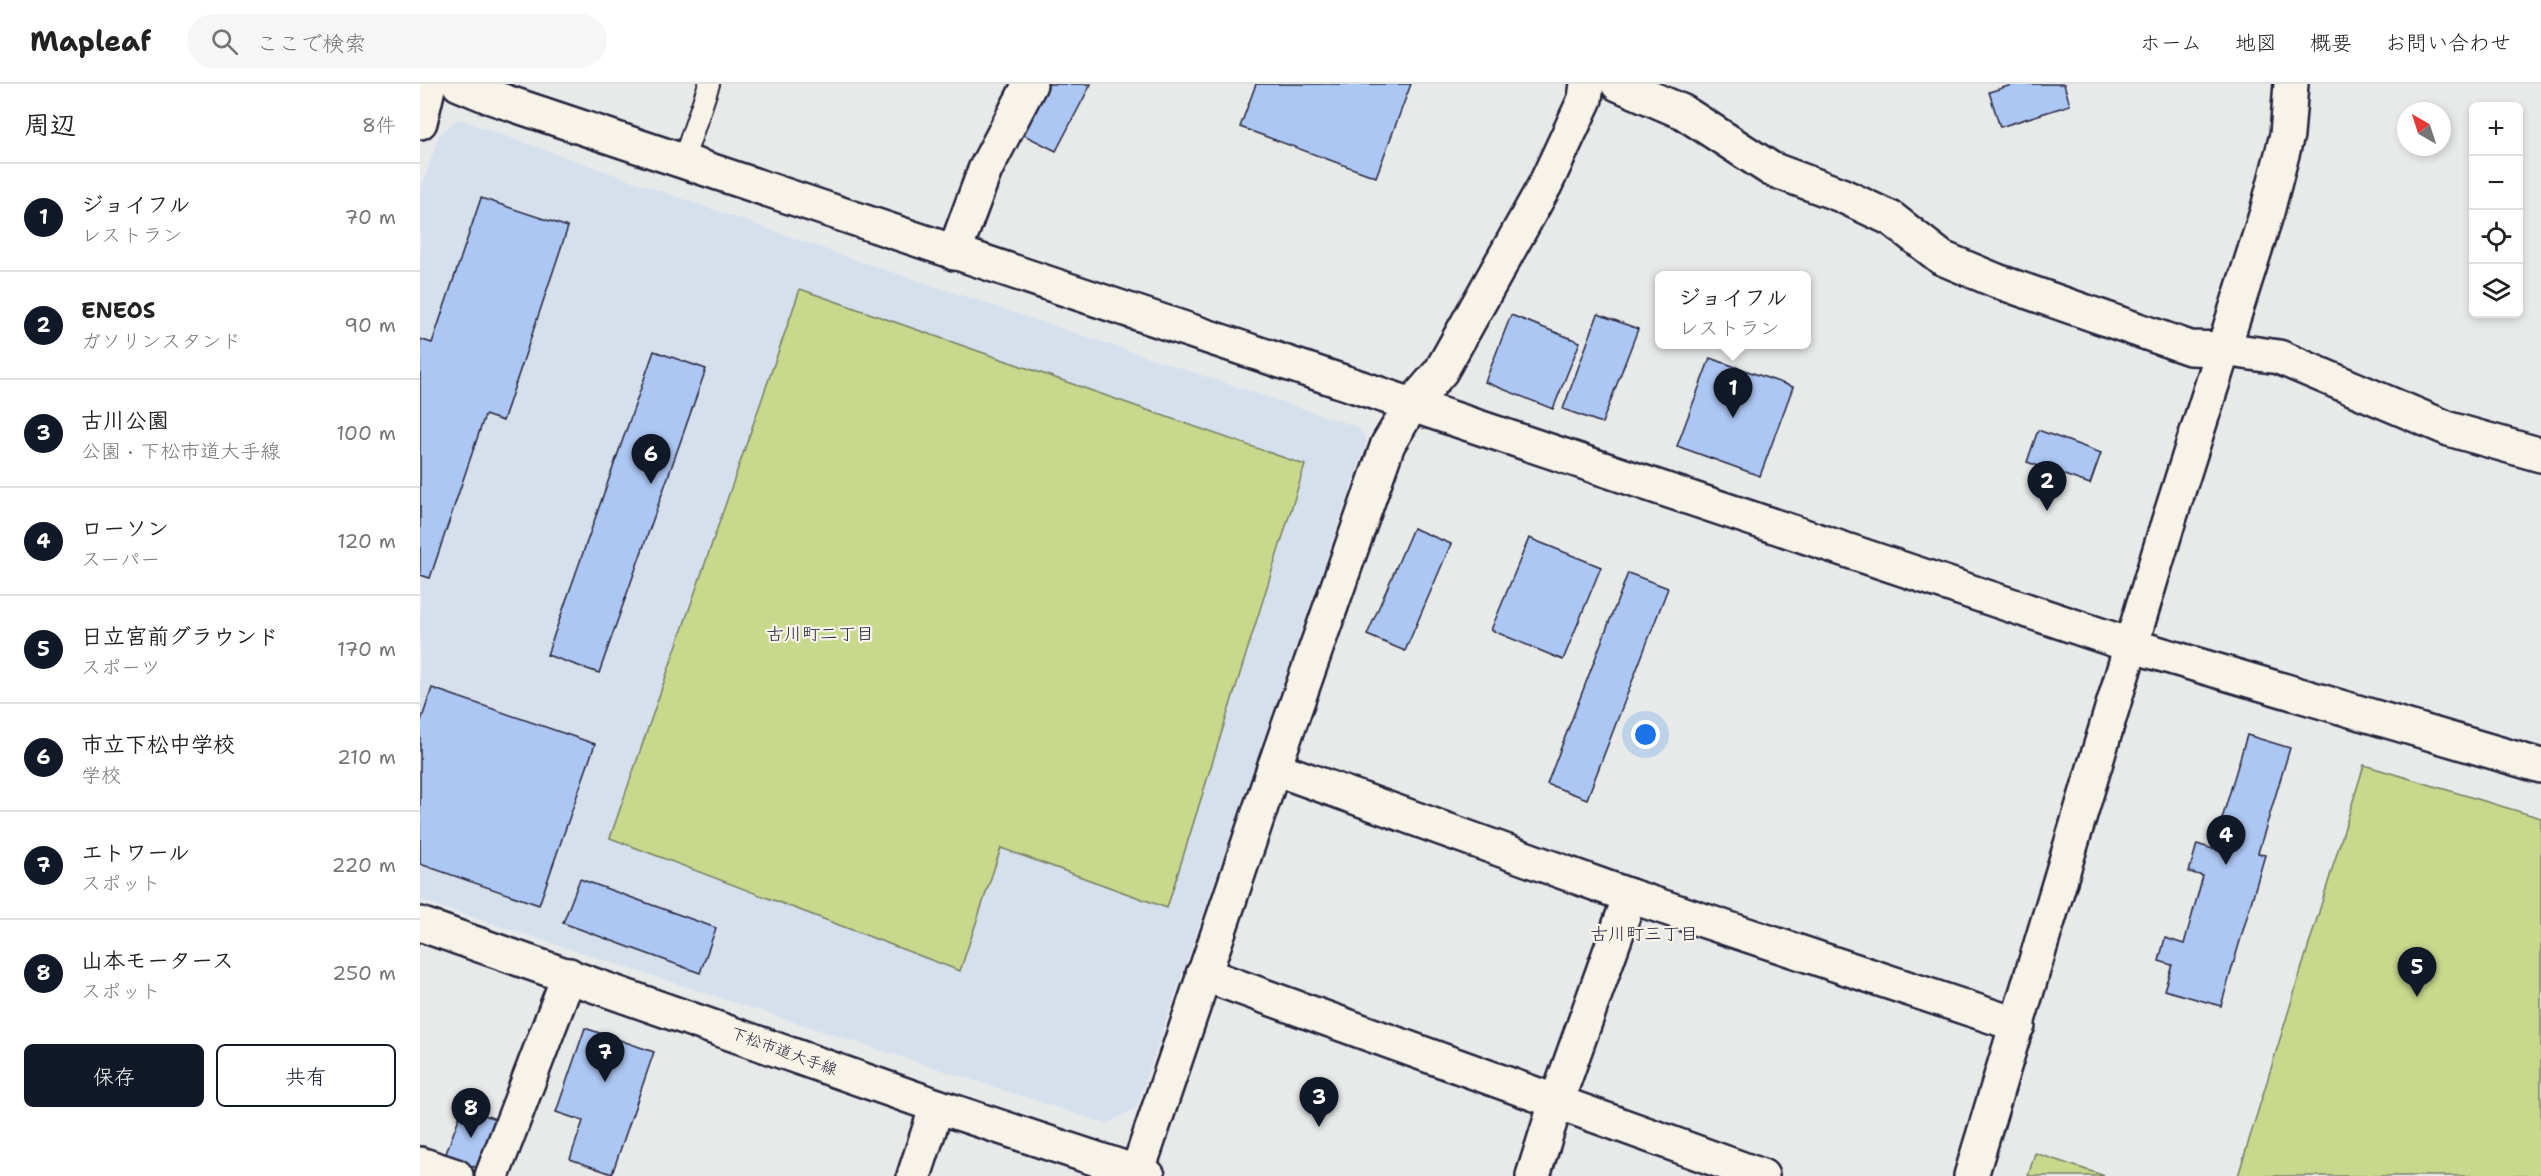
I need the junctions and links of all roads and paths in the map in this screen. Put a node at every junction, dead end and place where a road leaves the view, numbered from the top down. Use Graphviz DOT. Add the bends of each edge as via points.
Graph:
graph roads {
  1 [pos="429,84"];
  2 [pos="459,84"];
  3 [pos="710,84"];
  4 [pos="1030,84"];
  5 [pos="1587,84"];
  6 [pos="1618,84"];
  7 [pos="2291,84"];
  8 [pos="420,122"];
  9 [pos="683,161"];
  10 [pos="954,252"];
  11 [pos="2223,349"];
  12 [pos="1411,406"];
  13 [pos="2541,455"];
  14 [pos="2133,646"];
  15 [pos="2541,766"];
  16 [pos="1274,768"];
  17 [pos="1630,896"];
  18 [pos="420,924"];
  19 [pos="1203,974"];
  20 [pos="569,975"];
  21 [pos="2018,1025"];
  22 [pos="1556,1103"];
  23 [pos="937,1106"];
  24 [pos="420,1164"];
  25 [pos="1140,1175"];
  26 [pos="456,1176"];
  27 [pos="492,1176"];
  28 [pos="914,1176"];
  29 [pos="1533,1176"];
  30 [pos="1762,1176"];
  31 [pos="1971,1176"];
  1 -- 8 [label="street"];
  2 -- 9 [label="street"];
  3 -- 9 [label="lane"];
  4 -- 10 [label="street" via="985,170"];
  5 -- 12 [label="street" via="1585,99 1545,185 1441,371"];
  6 -- 11 [label="street" via="1683,112 1771,169 1892,219 1942,258 2190,348"];
  7 -- 11 [label="street" via="2287,135 2273,190"];
  9 -- 10 [label="street"];
  10 -- 12 [label="street"];
  11 -- 13 [label="street" via="2279,357 2449,429"];
  11 -- 14 [label="street"];
  12 -- 14 [label="street"];
  12 -- 16 [label="street" via="1388,444"];
  14 -- 15 [label="street"];
  14 -- 21 [label="street"];
  16 -- 17 [label="street"];
  16 -- 19 [label="street"];
  17 -- 21 [label="street"];
  17 -- 22 [label="street"];
  18 -- 20 [label="street, 下松市道大手線"];
  19 -- 22 [label="street"];
  19 -- 25 [label="street"];
  20 -- 23 [label="street, 下松市道大手線"];
  20 -- 27 [label="street"];
  21 -- 31 [label="street"];
  22 -- 29 [label="street"];
  22 -- 30 [label="street"];
  23 -- 25 [label="street, 下松市道大手線"];
  23 -- 28 [label="street"];
  24 -- 26 [label="street"];
}
